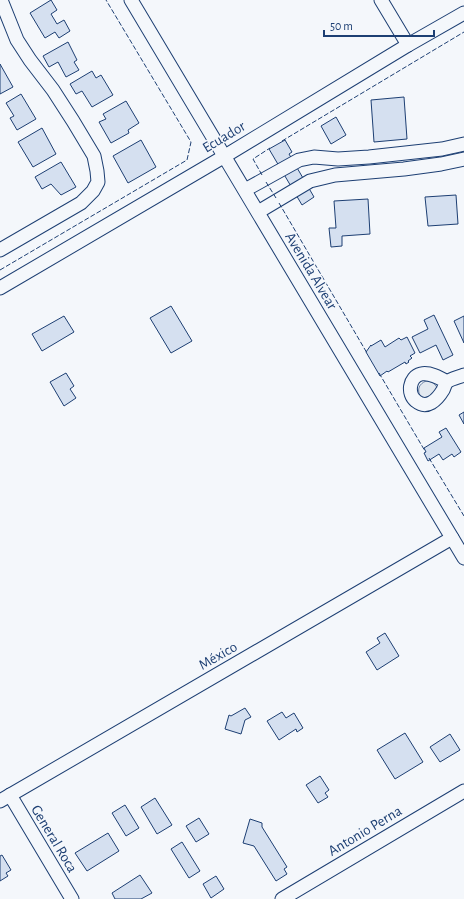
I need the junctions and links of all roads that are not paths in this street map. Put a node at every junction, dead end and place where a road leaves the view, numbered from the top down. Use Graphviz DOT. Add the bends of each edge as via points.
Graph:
graph roads {
  1 [pos="1,0"];
  2 [pos="131,0"];
  3 [pos="382,0"];
  4 [pos="464,13"];
  5 [pos="408,45"];
  6 [pos="464,144"];
  7 [pos="225,156"];
  8 [pos="464,159"];
  9 [pos="245,190"];
  10 [pos="258,212"];
  11 [pos="0,250"];
  12 [pos="0,288"];
  13 [pos="464,375"];
  14 [pos="447,382"];
  15 [pos="452,538"];
  16 [pos="464,558"];
  17 [pos="464,791"];
  18 [pos="5,798"];
  19 [pos="72,899"];
  20 [pos="282,899"];
  1 -- 11 [label="street" via="17,40 53,90 94,156 98,182 93,191 80,202"];
  2 -- 7 [label="street, Avenida Alvear"];
  3 -- 5 [label="street"];
  4 -- 5 [label="street, Ecuador"];
  5 -- 7 [label="street, Ecuador"];
  6 -- 9 [label="street" via="404,154 299,160"];
  7 -- 9 [label="street, Avenida Alvear"];
  7 -- 12 [label="street, Ecuador"];
  8 -- 10 [label="street" via="411,168 335,175 310,181"];
  9 -- 10 [label="street, Avenida Alvear"];
  10 -- 15 [label="street, Avenida Alvear"];
  13 -- 14 [label="street"];
  15 -- 16 [label="street, Avenida Alvear"];
  15 -- 18 [label="street, México"];
  17 -- 20 [label="street, Antonio Perna"];
  18 -- 19 [label="street, General Roca"];
}
